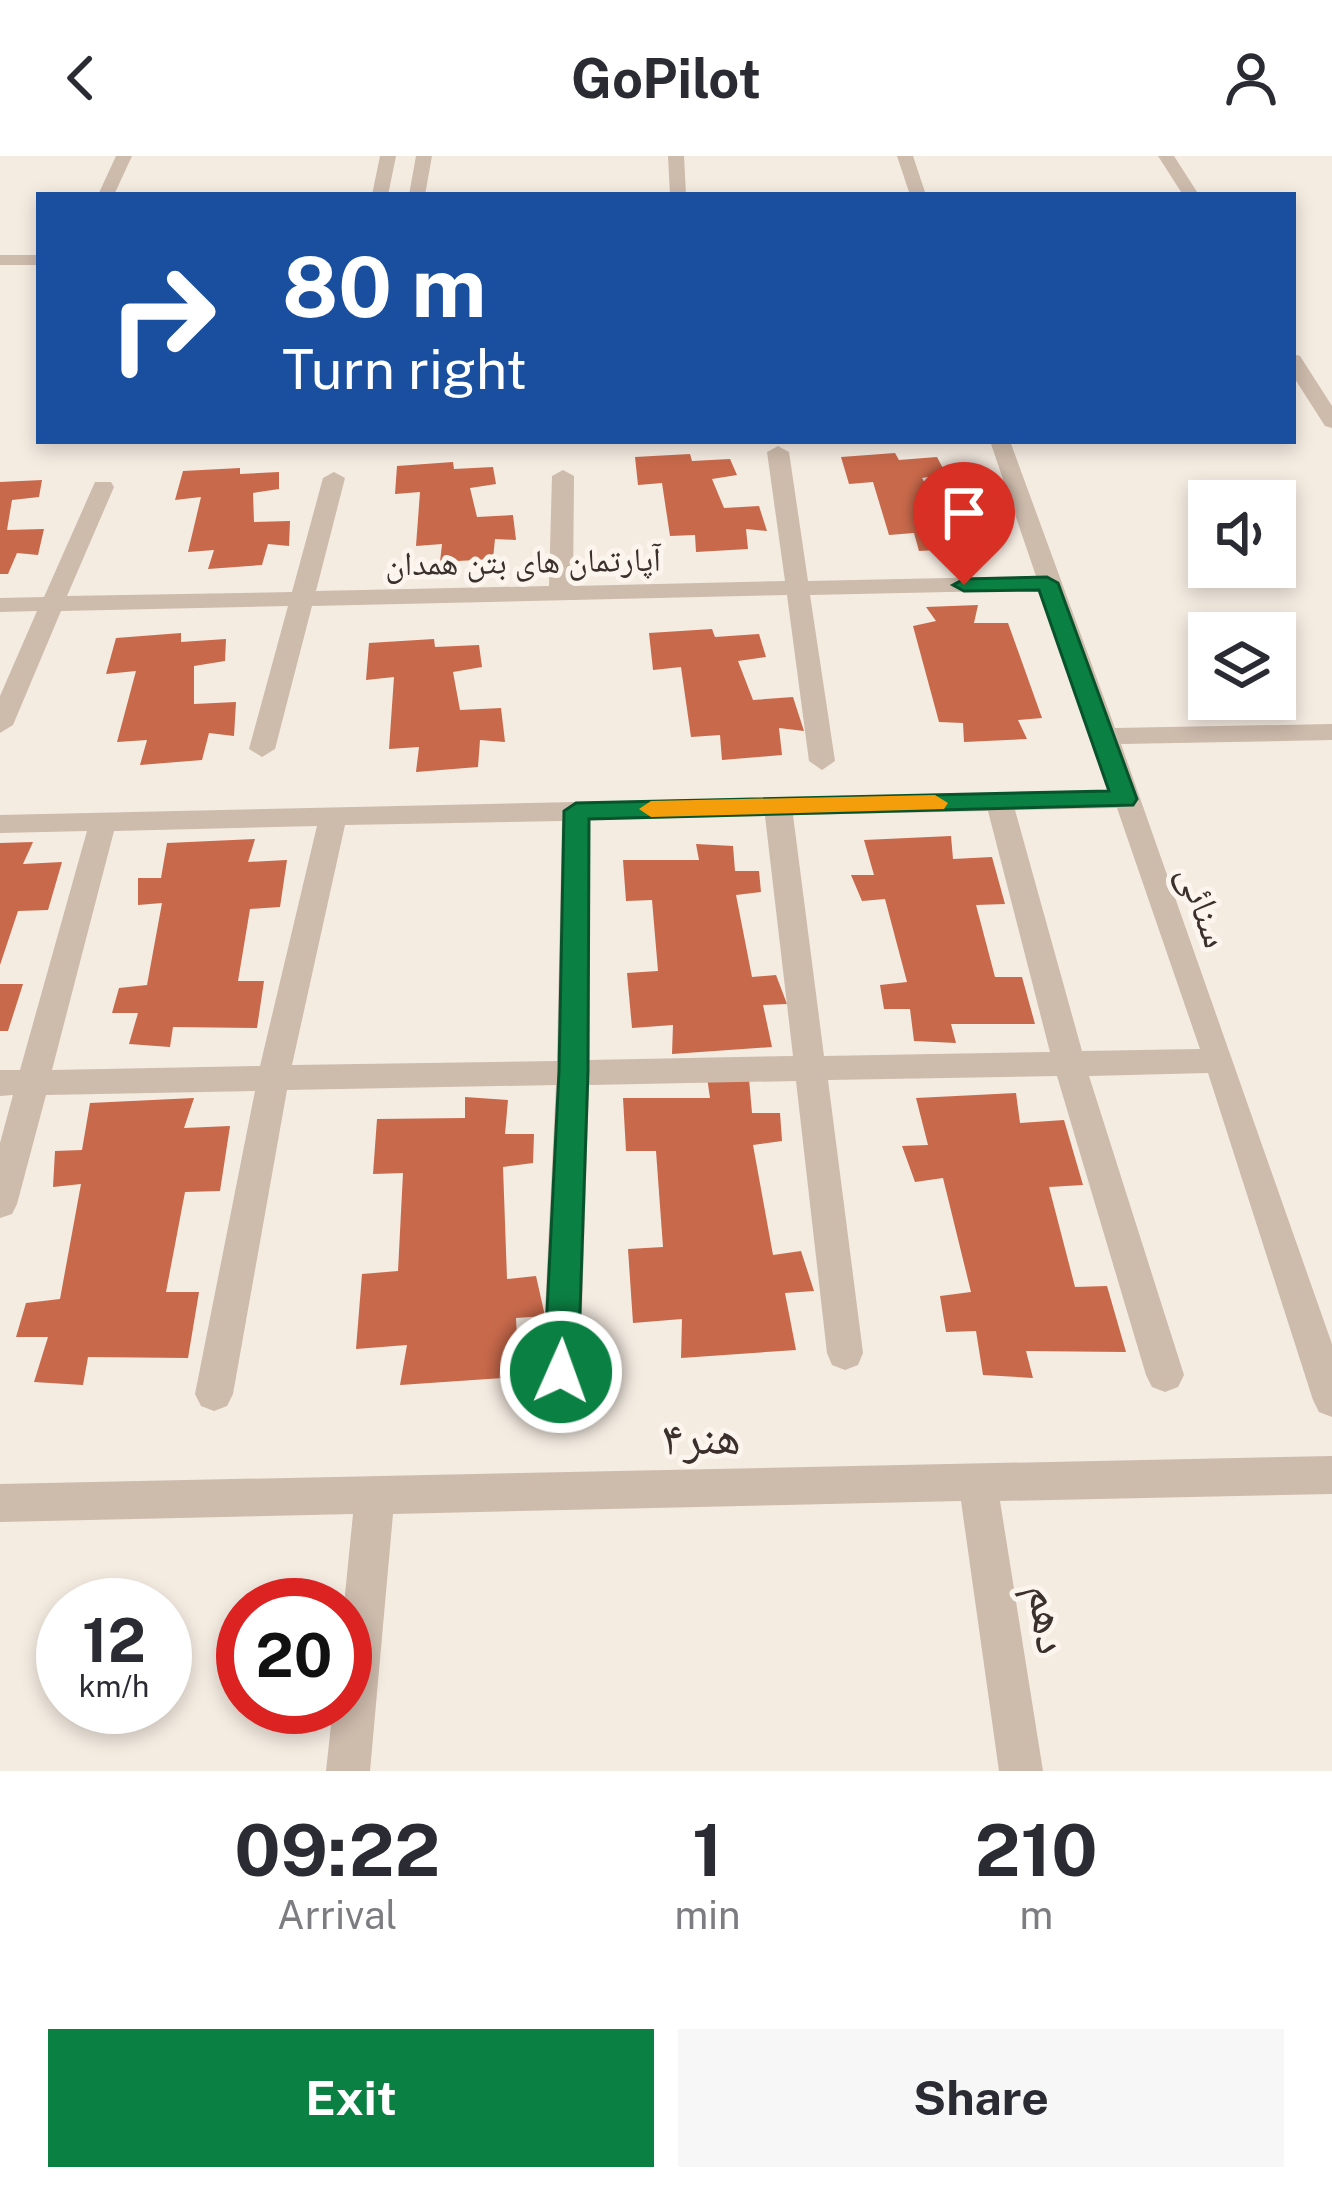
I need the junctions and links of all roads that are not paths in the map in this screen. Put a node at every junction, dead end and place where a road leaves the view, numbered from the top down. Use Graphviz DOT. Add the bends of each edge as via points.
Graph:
graph roads {
  1 [pos="124,156"];
  2 [pos="388,156"];
  3 [pos="424,156"];
  4 [pos="676,156"];
  5 [pos="905,156"];
  6 [pos="1166,156"];
  7 [pos="107,192"];
  8 [pos="381,192"];
  9 [pos="418,192"];
  10 [pos="678,192"];
  11 [pos="917,192"];
  12 [pos="1189,192"];
  13 [pos="0,260"];
  14 [pos="36,260"];
  15 [pos="1296,365"];
  16 [pos="1332,422"];
  17 [pos="1001,444"];
  18 [pos="778,452"];
  19 [pos="562,476"];
  20 [pos="334,478"];
  21 [pos="103,488"];
  22 [pos="1047,583"];
  23 [pos="796,589"];
  24 [pos="561,593"];
  25 [pos="300,598"];
  26 [pos="50,604"];
  27 [pos="0,605"];
  28 [pos="0,725"];
  29 [pos="1332,732"];
  30 [pos="1103,736"];
  31 [pos="262,749"];
  32 [pos="822,761"];
  33 [pos="1124,799"];
  34 [pos="999,801"];
  35 [pos="778,807"];
  36 [pos="576,811"];
  37 [pos="333,817"];
  38 [pos="103,822"];
  39 [pos="0,824"];
  40 [pos="1220,1060"];
  41 [pos="1069,1062"];
  42 [pos="809,1067"];
  43 [pos="573,1071"];
  44 [pos="274,1076"];
  45 [pos="35,1082"];
  46 [pos="0,1083"];
  47 [pos="0,1204"];
  48 [pos="844,1353"];
  49 [pos="561,1372"];
  50 [pos="1165,1375"];
  51 [pos="214,1394"];
  52 [pos="1332,1400"];
  53 [pos="1332,1475"];
  54 [pos="978,1483"];
  55 [pos="375,1495"];
  56 [pos="0,1503"];
  57 [pos="348,1771"];
  58 [pos="1021,1771"];
  1 -- 7 [label="street"];
  2 -- 8 [label="street"];
  3 -- 9 [label="street"];
  4 -- 10 [label="street"];
  5 -- 11 [label="street"];
  6 -- 12 [label="street"];
  13 -- 14 [label="street"];
  15 -- 16 [label="street"];
  17 -- 22 [label="street, سنائی"];
  18 -- 23 [label="street"];
  19 -- 24 [label="street"];
  20 -- 25 [label="street"];
  21 -- 26 [label="street"];
  22 -- 23 [label="street, آپارتمان های بتن همدان"];
  22 -- 30 [label="street, سنائی"];
  23 -- 24 [label="street, آپارتمان های بتن همدان"];
  23 -- 32 [label="street"];
  24 -- 25 [label="street, آپارتمان های بتن همدان"];
  25 -- 26 [label="street, آپارتمان های بتن همدان"];
  25 -- 31 [label="street"];
  26 -- 27 [label="street, آپارتمان های بتن همدان"];
  26 -- 28 [label="street"];
  29 -- 30 [label="street"];
  30 -- 33 [label="street, سنائی"];
  33 -- 34 [label="street"];
  33 -- 40 [label="street, سنائی"];
  34 -- 35 [label="street"];
  34 -- 41 [label="street"];
  35 -- 36 [label="street"];
  35 -- 42 [label="street"];
  36 -- 37 [label="street"];
  36 -- 43 [label="street"];
  37 -- 38 [label="street"];
  37 -- 44 [label="street"];
  38 -- 39 [label="street"];
  38 -- 45 [label="street"];
  40 -- 41 [label="street"];
  40 -- 52 [label="street, سنائی"];
  41 -- 42 [label="street"];
  41 -- 50 [label="street"];
  42 -- 43 [label="street"];
  42 -- 48 [label="street"];
  43 -- 44 [label="street"];
  43 -- 49 [label="street"];
  44 -- 45 [label="street"];
  44 -- 51 [label="street"];
  45 -- 46 [label="street"];
  45 -- 47 [label="street"];
  53 -- 54 [label="street, هنر۴"];
  54 -- 55 [label="street, هنر۴"];
  54 -- 58 [label="street, دهم"];
  55 -- 56 [label="street, هنر۴"];
  55 -- 57 [label="street"];
}
